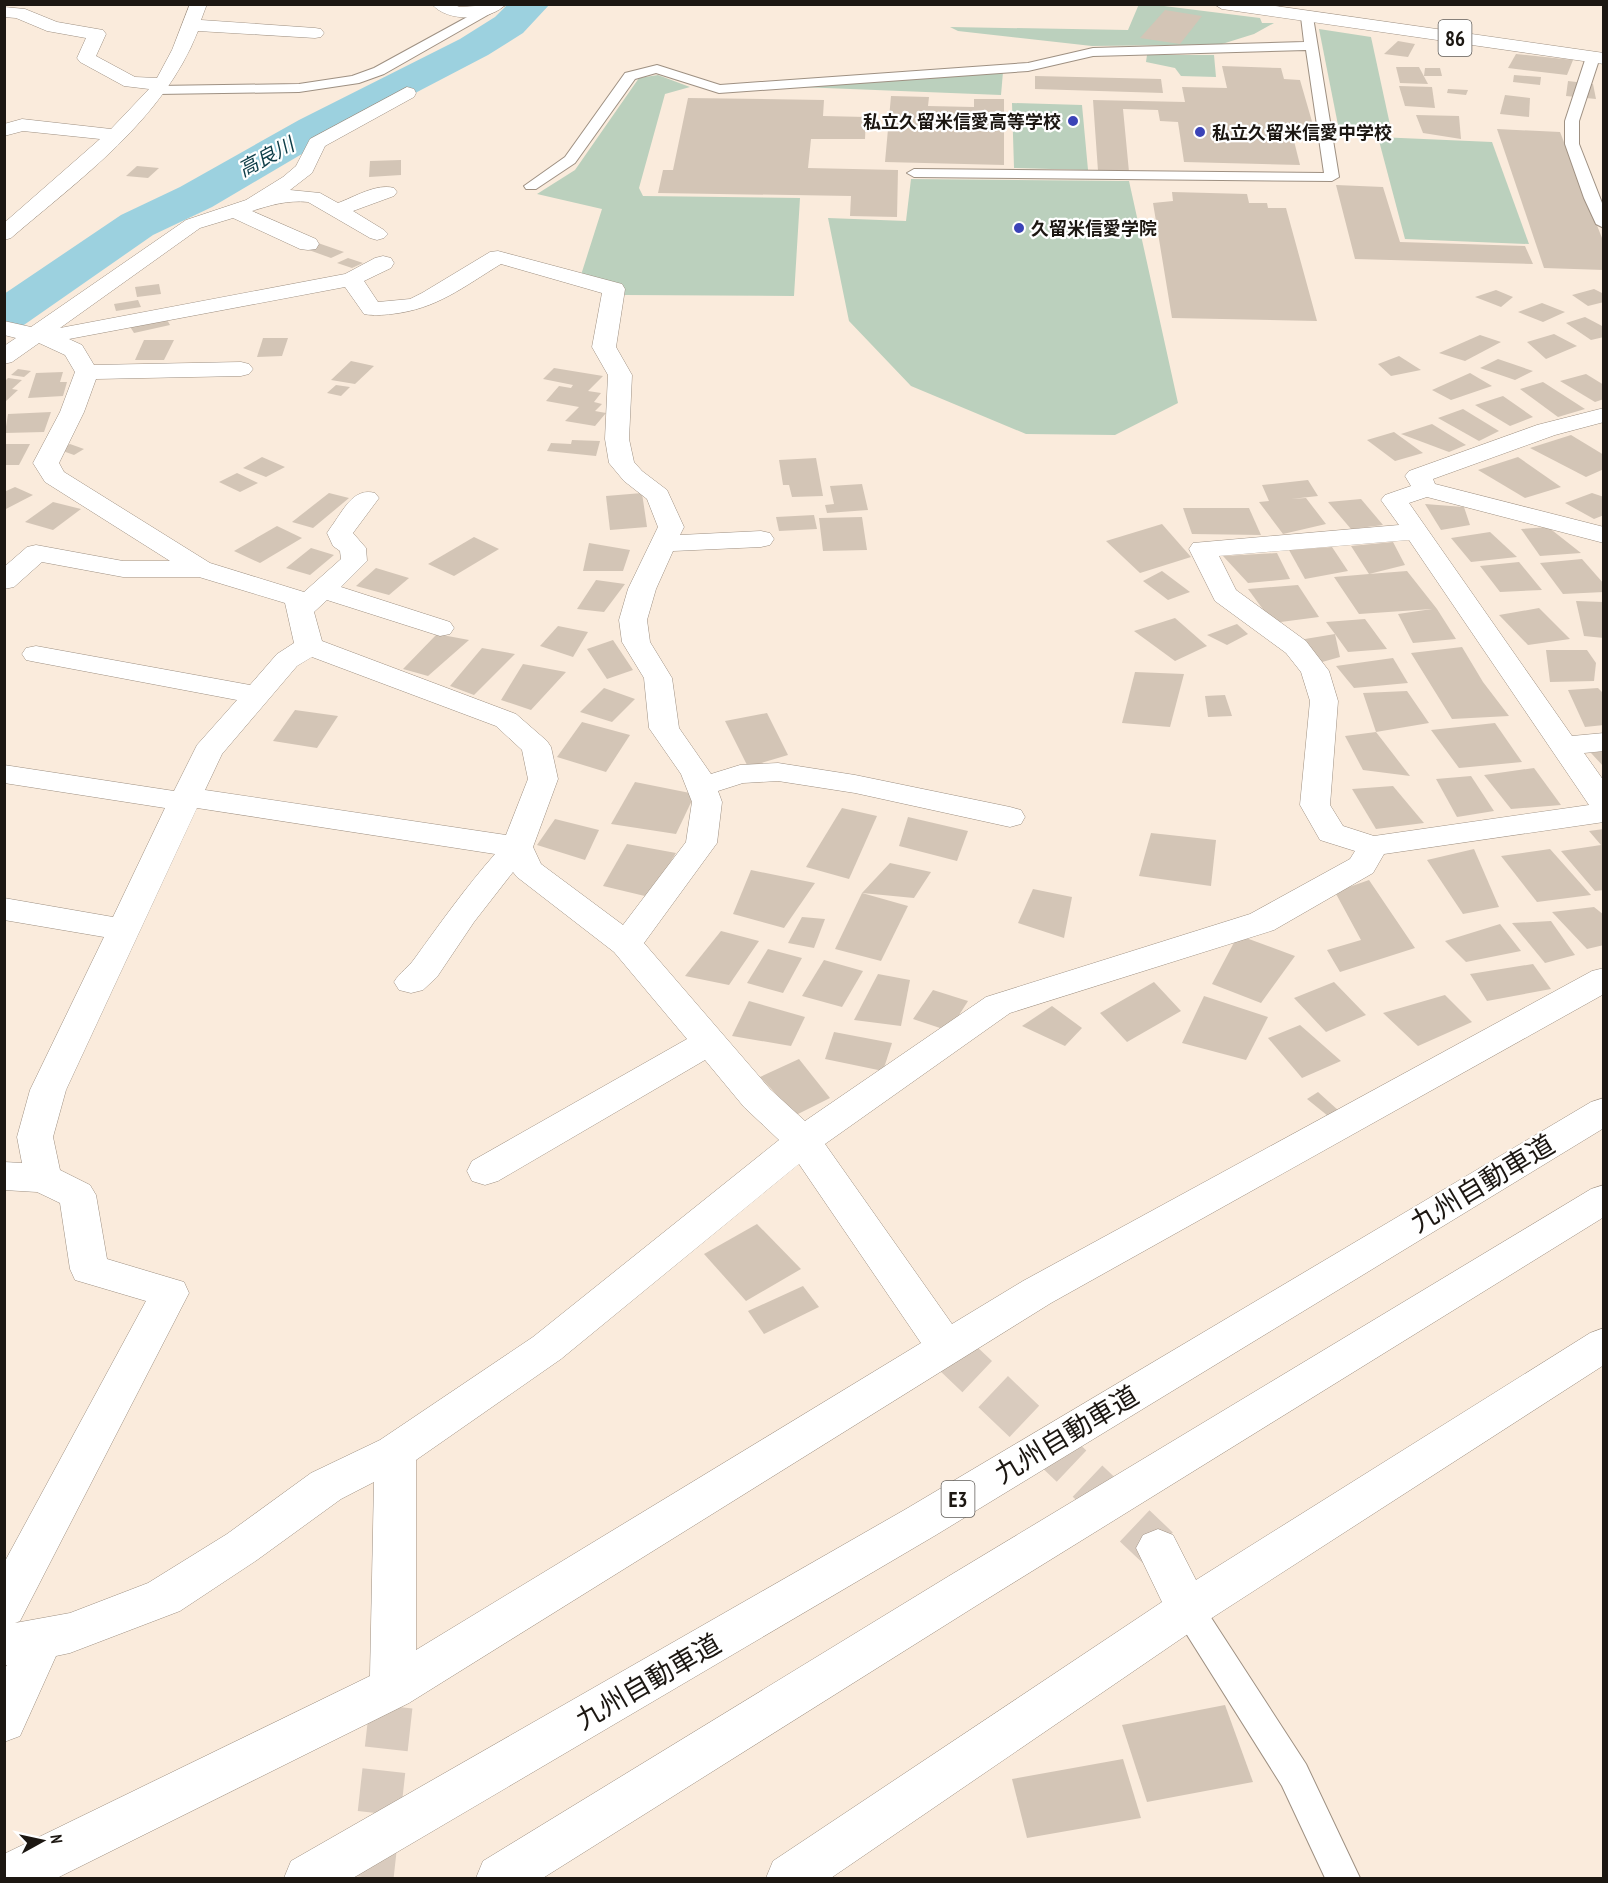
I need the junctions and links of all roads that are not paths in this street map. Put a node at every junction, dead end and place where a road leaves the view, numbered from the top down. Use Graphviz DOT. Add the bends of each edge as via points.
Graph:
graph roads {
  1 [pos="199,4"];
  2 [pos="440,4"];
  3 [pos="499,4"];
  4 [pos="1222,4"];
  5 [pos="4,12"];
  6 [pos="1307,17"];
  7 [pos="190,26"];
  8 [pos="315,33"];
  9 [pos="1312,46"];
  10 [pos="1598,58"];
  11 [pos="160,87"];
  12 [pos="407,93"];
  13 [pos="44,113"];
  14 [pos="4,130"];
  15 [pos="119,130"];
  16 [pos="914,172"];
  17 [pos="531,186"];
  18 [pos="387,192"];
  19 [pos="261,199"];
  20 [pos="233,210"];
  21 [pos="334,211"];
  22 [pos="1604,224"];
  23 [pos="4,234"];
  24 [pos="377,234"];
  25 [pos="308,244"];
  26 [pos="383,263"];
  27 [pos="351,279"];
  28 [pos="28,334"];
  29 [pos="4,357"];
  30 [pos="241,369"];
  31 [pos="87,372"];
  32 [pos="1604,415"];
  33 [pos="1426,489"];
  34 [pos="366,498"];
  35 [pos="1415,532"];
  36 [pos="1604,535"];
  37 [pos="761,539"];
  38 [pos="663,544"];
  39 [pos="201,569"];
  40 [pos="4,581"];
  41 [pos="322,590"];
  42 [pos="300,610"];
  43 [pos="440,628"];
  44 [pos="309,646"];
  45 [pos="36,654"];
  46 [pos="257,695"];
  47 [pos="1604,742"];
  48 [pos="1564,746"];
  49 [pos="4,774"];
  50 [pos="701,787"];
  51 [pos="186,799"];
  52 [pos="1604,804"];
  53 [pos="1604,812"];
  54 [pos="1010,817"];
  55 [pos="1373,846"];
  56 [pos="517,847"];
  57 [pos="4,909"];
  58 [pos="124,930"];
  59 [pos="626,944"];
  60 [pos="1604,979"];
  61 [pos="411,982"];
  62 [pos="709,1042"];
  63 [pos="1604,1111"];
  64 [pos="803,1141"];
  65 [pos="485,1171"];
  66 [pos="4,1176"];
  67 [pos="43,1178"];
  68 [pos="1604,1199"];
  69 [pos="1604,1344"];
  70 [pos="946,1347"];
  71 [pos="395,1452"];
  72 [pos="1158,1548"];
  73 [pos="4,1606"];
  74 [pos="1188,1609"];
  75 [pos="23,1641"];
  76 [pos="393,1688"];
  77 [pos="4,1721"];
  78 [pos="7,1878"];
  79 [pos="308,1878"];
  80 [pos="500,1878"];
  81 [pos="790,1878"];
  82 [pos="1343,1878"];
  1 -- 7 [label="main road"];
  2 -- 3 [label="main road" via="444,9 466,13"];
  3 -- 11 [label="lane" via="379,71 354,80 299,88"];
  4 -- 6 [label="main road, 86"];
  5 -- 11 [label="main road" via="19,13 53,27 97,34 86,58 131,82"];
  6 -- 9 [label="lane"];
  6 -- 10 [label="main road, 86"];
  7 -- 8 [label="main road"];
  7 -- 11 [label="main road"];
  9 -- 16 [label="lane" via="1332,177"];
  9 -- 17 [label="lane" via="1093,52 1028,67 719,89 657,69 630,76 570,160"];
  10 -- 22 [label="lane" via="1572,121 1572,144"];
  11 -- 15 [label="main road"];
  12 -- 19 [label="main road" via="317,143 305,169"];
  13 -- 15 [label="main road" via="57,120"];
  14 -- 15 [label="main road" via="22,125"];
  15 -- 23 [label="main road"];
  18 -- 21 [label="main road"];
  19 -- 20 [label="main road"];
  19 -- 21 [label="main road" via="313,197"];
  20 -- 25 [label="main road"];
  20 -- 28 [label="main road" via="193,224"];
  21 -- 24 [label="main road"];
  26 -- 27 [label="main road"];
  27 -- 28 [label="main road" via="84,329"];
  27 -- 38 [label="main road" via="372,309 430,298 498,257 614,289 604,347 620,375 617,439 622,464 662,503 671,527"];
  28 -- 29 [label="main road"];
  28 -- 31 [label="main road" via="74,350"];
  30 -- 31 [label="main road"];
  31 -- 39 [label="main road" via="46,463 54,477"];
  32 -- 33 [label="main road" via="1546,430 1418,476"];
  33 -- 35 [label="main road" via="1394,500"];
  33 -- 36 [label="main road"];
  34 -- 41 [label="main road" via="340,533 342,540 353,548 354,561"];
  35 -- 48 [label="main road"];
  35 -- 55 [label="main road" via="1202,549 1225,595 1296,647 1315,671 1324,701 1315,805 1331,832"];
  37 -- 38 [label="main road"];
  38 -- 50 [label="main road" via="642,589 633,620 636,642 658,678 664,728"];
  39 -- 40 [label="main road" via="123,569 36,552"];
  39 -- 42 [label="main road" via="297,598"];
  41 -- 42 [label="main road"];
  41 -- 43 [label="main road"];
  42 -- 44 [label="main road"];
  44 -- 46 [label="main road" via="287,660"];
  44 -- 56 [label="main road" via="506,720 536,747 543,779"];
  45 -- 46 [label="main road"];
  46 -- 51 [label="main road" via="208,751"];
  47 -- 48 [label="main road"];
  48 -- 52 [label="main road"];
  49 -- 51 [label="main road"];
  50 -- 54 [label="main road" via="740,774 778,772"];
  50 -- 59 [label="main road" via="707,802 701,843"];
  51 -- 56 [label="main road"];
  51 -- 58 [label="main road"];
  53 -- 55 [label="main road"];
  55 -- 64 [label="main road" via="1362,866 1262,922 998,1005"];
  56 -- 59 [label="main road" via="528,870"];
  56 -- 61 [label="main road"];
  57 -- 58 [label="main road"];
  58 -- 67 [label="main road" via="48,1090 35,1137"];
  59 -- 62 [label="main road"];
  60 -- 70 [label="main road" via="1037,1292"];
  62 -- 64 [label="main road" via="757,1098"];
  62 -- 65 [label="main road"];
  63 -- 79 [label="main road, 九州自動車道 / E3" via="921,1522"];
  64 -- 70 [label="main road"];
  64 -- 71 [label="main road" via="547,1348"];
  66 -- 67 [label="main road"];
  67 -- 73 [label="main road" via="77,1195 89,1269 170,1293"];
  68 -- 80 [label="main road"];
  69 -- 74 [label="main road"];
  70 -- 76 [label="main road"];
  71 -- 75 [label="main road" via="326,1486 164,1597 70,1634"];
  71 -- 76 [label="main road"];
  72 -- 74 [label="main road"];
  74 -- 81 [label="main road"];
  74 -- 82 [label="lane" via="1294,1775"];
  75 -- 77 [label="main road"];
  76 -- 78 [label="main road"];
}
